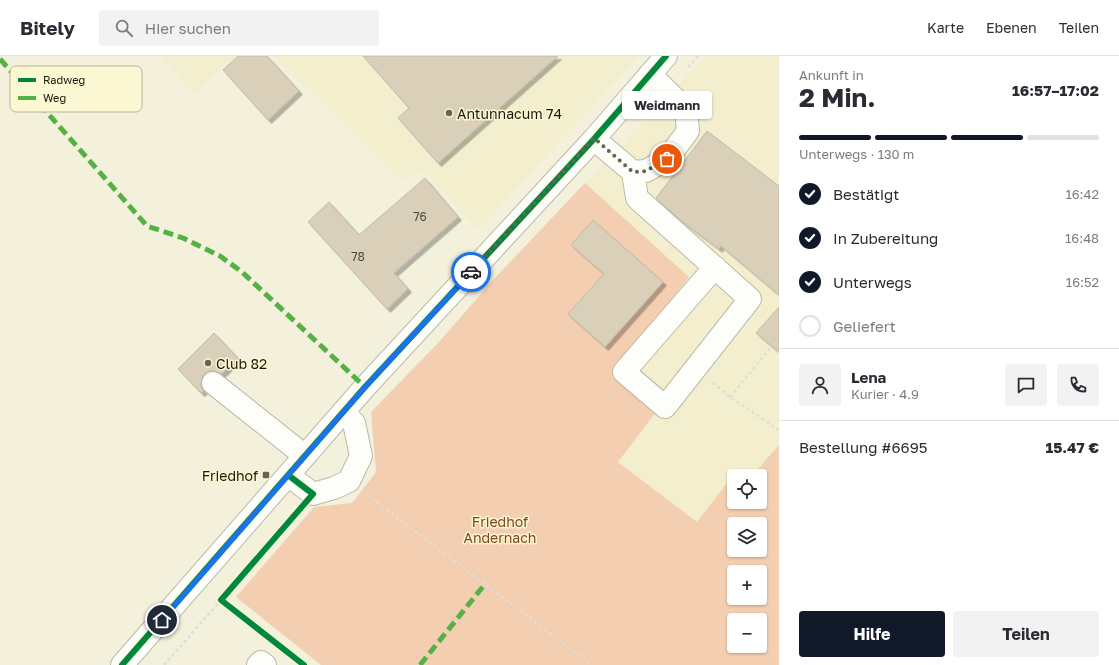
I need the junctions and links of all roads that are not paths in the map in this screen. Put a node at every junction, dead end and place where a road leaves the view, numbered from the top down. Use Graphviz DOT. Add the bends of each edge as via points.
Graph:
graph roads {
  1 [pos="666,56"];
  2 [pos="650,74"];
  3 [pos="594,138"];
  4 [pos="633,172"];
  5 [pos="715,267"];
  6 [pos="213,383"];
  7 [pos="344,412"];
  8 [pos="305,456"];
  9 [pos="288,475"];
  10 [pos="122,665"];
  11 [pos="258,665"];
  12 [pos="265,665"];
  1 -- 2 [label="street"];
  2 -- 3 [label="street"];
  2 -- 4 [label="street" via="686,110 688,131 667,159 646,171"];
  3 -- 4 [label="street"];
  3 -- 7 [label="street"];
  4 -- 5 [label="street" via="637,198"];
  5 -- 5 [label="street" via="750,299 665,407 624,372"];
  6 -- 8 [label="street"];
  7 -- 8 [label="street"];
  7 -- 9 [label="street" via="354,423 362,456 349,481 313,494"];
  8 -- 9 [label="street"];
  9 -- 10 [label="street"];
  11 -- 12 [label="street" via="261,662"];
}
